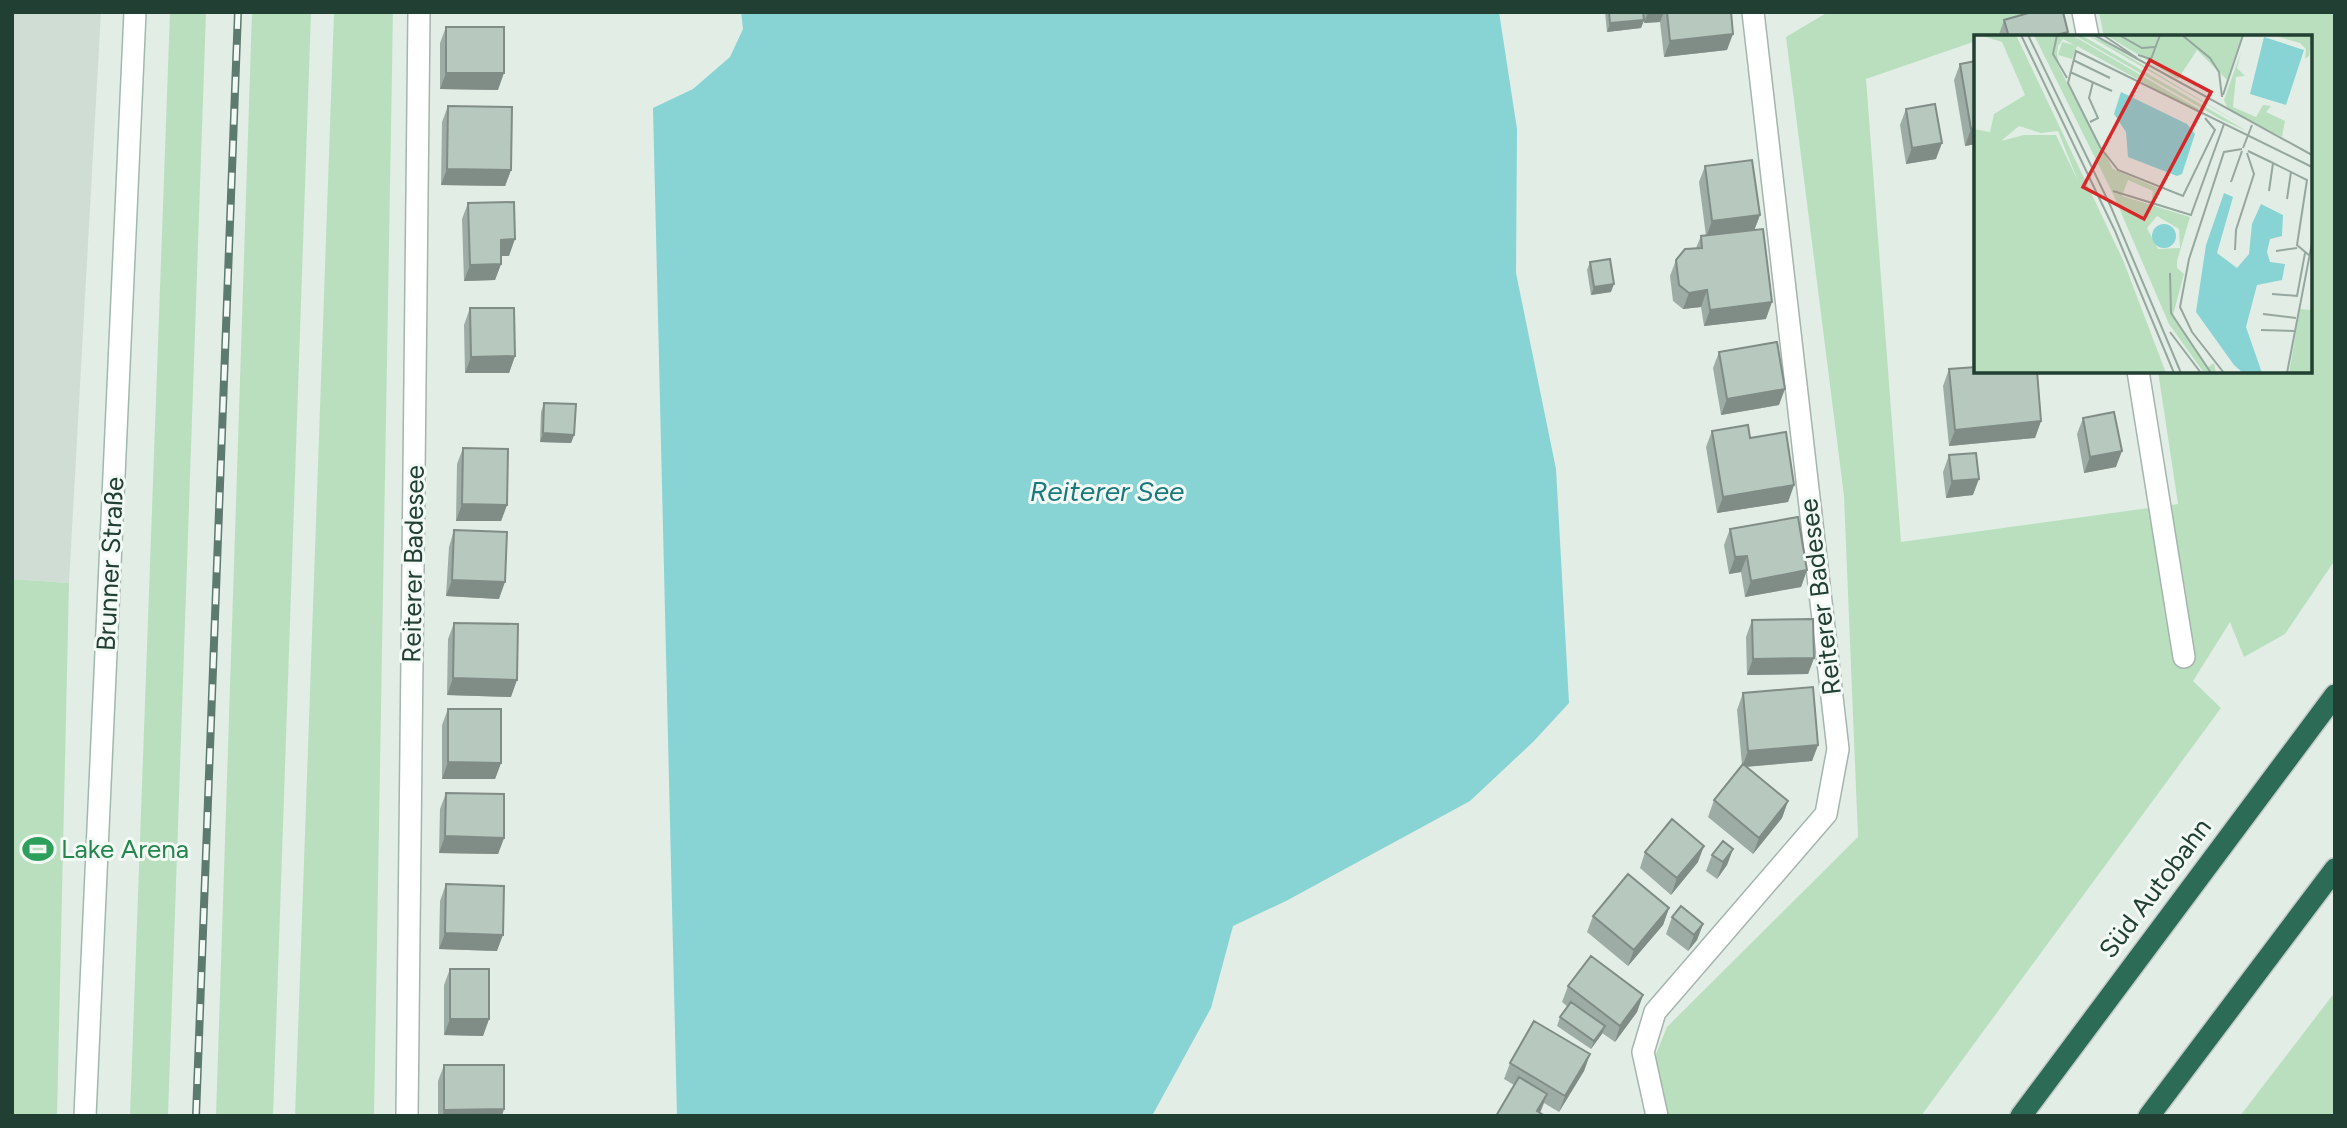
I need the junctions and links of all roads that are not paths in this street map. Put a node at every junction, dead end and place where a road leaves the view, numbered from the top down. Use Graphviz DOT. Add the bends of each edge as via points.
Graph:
graph roads {
  1 [pos="135,12"];
  2 [pos="419,12"];
  3 [pos="1753,12"];
  4 [pos="2083,12"];
  5 [pos="2088,35"];
  6 [pos="2138,373"];
  7 [pos="2184,657"];
  8 [pos="2335,695"];
  9 [pos="2335,869"];
  10 [pos="85,1116"];
  11 [pos="407,1116"];
  12 [pos="1657,1116"];
  13 [pos="2021,1116"];
  14 [pos="2149,1116"];
  1 -- 10 [label="street, Brunner Straße"];
  2 -- 11 [label="street, Reiterer Badesee"];
  3 -- 12 [label="street, Reiterer Badesee" via="1838,749 1826,814 1655,1012 1643,1052"];
  4 -- 5 [label="street"];
  6 -- 7 [label="street"];
  8 -- 13 [label="highway, Süd Autobahn"];
  9 -- 14 [label="highway"];
}
